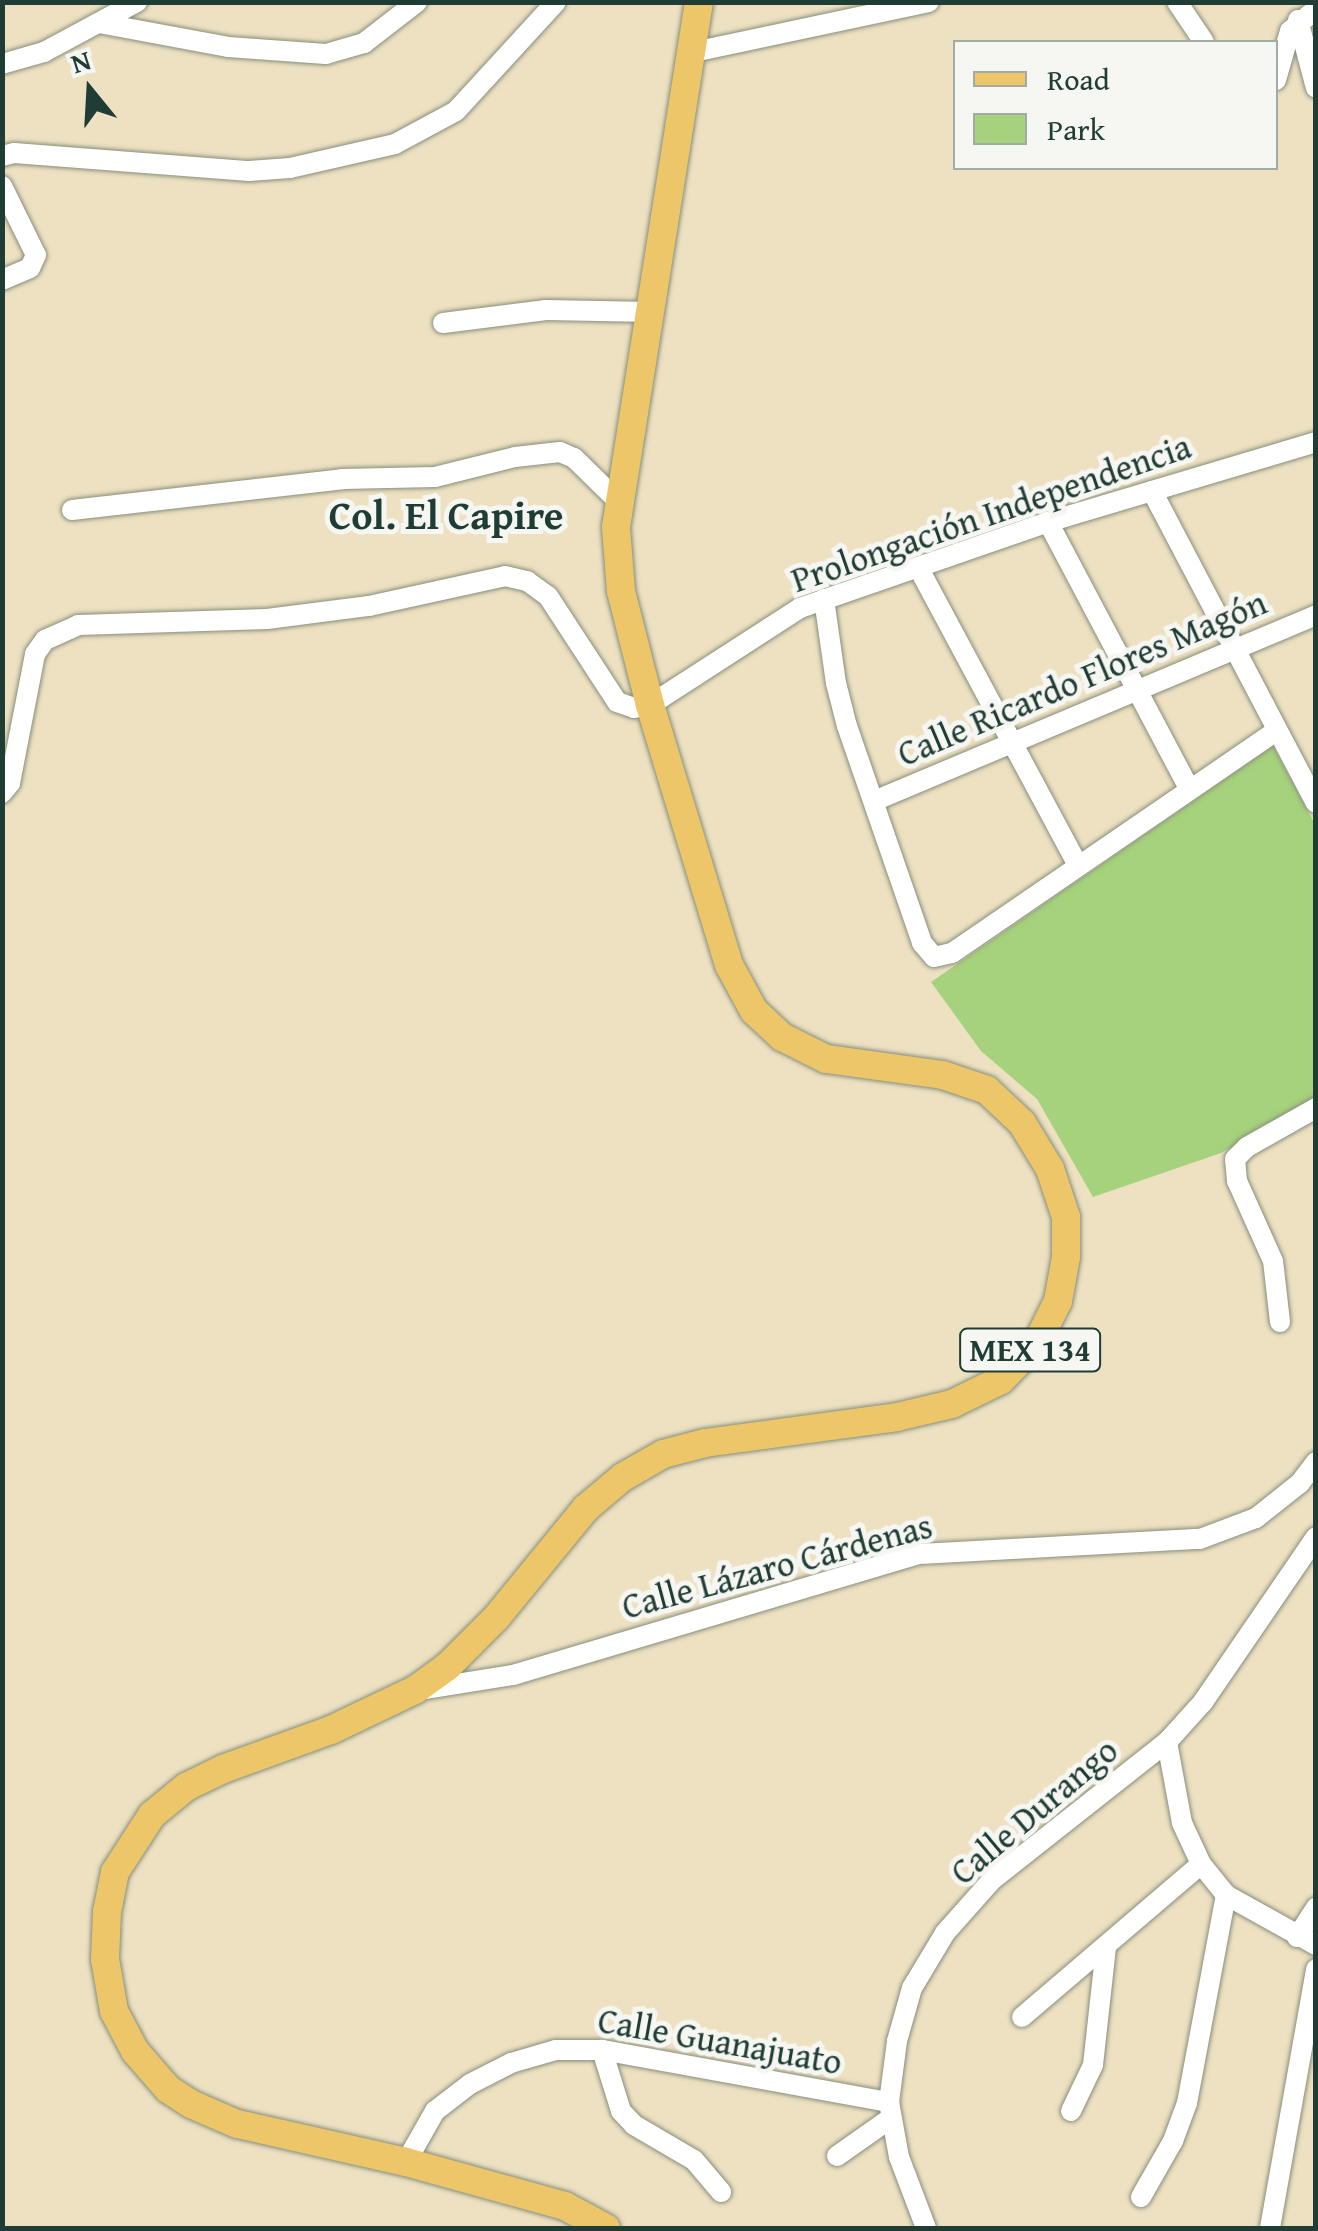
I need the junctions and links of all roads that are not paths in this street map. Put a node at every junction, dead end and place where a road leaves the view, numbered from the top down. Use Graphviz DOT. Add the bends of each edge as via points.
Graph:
graph roads {
  1 [pos="137,2"];
  2 [pos="417,2"];
  3 [pos="556,2"];
  4 [pos="699,2"];
  5 [pos="930,2"];
  6 [pos="1177,2"];
  7 [pos="1307,14"];
  8 [pos="98,22"];
  9 [pos="1203,40"];
  10 [pos="694,52"];
  11 [pos="2,64"];
  12 [pos="1278,73"];
  13 [pos="1316,88"];
  14 [pos="2,156"];
  15 [pos="2,186"];
  16 [pos="2,280"];
  17 [pos="652,312"];
  18 [pos="443,323"];
  19 [pos="1316,442"];
  20 [pos="1152,490"];
  21 [pos="620,504"];
  22 [pos="72,510"];
  23 [pos="1048,522"];
  24 [pos="918,567"];
  25 [pos="824,599"];
  26 [pos="1316,615"];
  27 [pos="1234,649"];
  28 [pos="1134,690"];
  29 [pos="650,705"];
  30 [pos="1275,732"];
  31 [pos="1010,744"];
  32 [pos="1190,790"];
  33 [pos="2,792"];
  34 [pos="874,801"];
  35 [pos="1315,801"];
  36 [pos="1078,865"];
  37 [pos="1316,1108"];
  38 [pos="1280,1322"];
  39 [pos="1316,1462"];
  40 [pos="1316,1537"];
  41 [pos="415,1690"];
  42 [pos="1167,1742"];
  43 [pos="1200,1864"];
  44 [pos="1226,1895"];
  45 [pos="1316,1908"];
  46 [pos="1306,1941"];
  47 [pos="1106,1948"];
  48 [pos="1316,1969"];
  49 [pos="1022,2017"];
  50 [pos="602,2050"];
  51 [pos="890,2110"];
  52 [pos="1072,2110"];
  53 [pos="837,2156"];
  54 [pos="406,2162"];
  55 [pos="721,2192"];
  56 [pos="1141,2197"];
  57 [pos="606,2228"];
  58 [pos="926,2228"];
  59 [pos="1270,2228"];
  1 -- 8 [label="street"];
  2 -- 8 [label="street" via="364,43 326,54 228,47"];
  3 -- 14 [label="street" via="456,111 396,144 249,171"];
  4 -- 10 [label="main road, MEX 134"];
  5 -- 10 [label="street"];
  6 -- 9 [label="street"];
  7 -- 12 [label="street" via="1290,31"];
  7 -- 13 [label="street"];
  8 -- 11 [label="street" via="44,52"];
  10 -- 17 [label="main road, MEX 134"];
  15 -- 16 [label="street" via="36,255 30,268"];
  17 -- 18 [label="street" via="546,310"];
  17 -- 21 [label="main road, MEX 134"];
  19 -- 20 [label="street, Prolongación Independencia"];
  20 -- 23 [label="street, Prolongación Independencia"];
  20 -- 27 [label="street"];
  21 -- 22 [label="street" via="560,452 425,479 342,479"];
  21 -- 29 [label="main road, MEX 134" via="621,591"];
  23 -- 24 [label="street, Prolongación Independencia"];
  23 -- 28 [label="street"];
  24 -- 25 [label="street, Prolongación Independencia"];
  24 -- 31 [label="street"];
  25 -- 29 [label="street, Prolongación Independencia" via="769,625"];
  25 -- 34 [label="street" via="836,683"];
  26 -- 27 [label="street, Calle Ricardo Flores Magón"];
  27 -- 28 [label="street, Calle Ricardo Flores Magón"];
  27 -- 30 [label="street"];
  28 -- 31 [label="street, Calle Ricardo Flores Magón"];
  28 -- 32 [label="street"];
  29 -- 33 [label="street" via="620,706 548,596 505,576 369,606 267,619 78,625 45,640 35,654 10,782"];
  29 -- 41 [label="main road, MEX 134" via="728,965 754,1010 782,1037 826,1059 943,1076 987,1090 1022,1123 1050,1169 1066,1218 1058,1301 1037,1343 1001,1380 952,1404 706,1443 664,1454 623,1477 586,1508 496,1618"];
  30 -- 32 [label="street"];
  30 -- 35 [label="street"];
  31 -- 34 [label="street, Calle Ricardo Flores Magón"];
  31 -- 36 [label="street"];
  32 -- 36 [label="street"];
  34 -- 36 [label="street" via="928,954 944,956"];
  37 -- 38 [label="street" via="1235,1160 1237,1181 1273,1261"];
  39 -- 41 [label="street, Calle Lázaro Cárdenas" via="1256,1518 1200,1539 920,1554 513,1674"];
  40 -- 42 [label="street, Calle Durango" via="1204,1702"];
  41 -- 54 [label="main road, MEX 134" via="223,1770 152,1814 115,1872 106,1943 114,2011 135,2051 168,2089 238,2124"];
  42 -- 43 [label="street" via="1182,1823"];
  42 -- 51 [label="street, Calle Durango" via="992,1880 944,1933 912,1988 897,2042"];
  43 -- 44 [label="street"];
  43 -- 47 [label="street"];
  44 -- 46 [label="street"];
  44 -- 56 [label="street" via="1186,2103"];
  45 -- 46 [label="street"];
  47 -- 49 [label="street"];
  47 -- 52 [label="street" via="1093,2065"];
  48 -- 59 [label="street"];
  50 -- 51 [label="street, Calle Guanajuato"];
  50 -- 54 [label="street, Calle Guanajuato" via="556,2050 470,2084 435,2111"];
  50 -- 55 [label="street" via="621,2111 707,2171"];
  51 -- 53 [label="street"];
  51 -- 58 [label="street, Calle Durango" via="899,2157"];
  54 -- 57 [label="main road, MEX 134" via="565,2206"];
}
